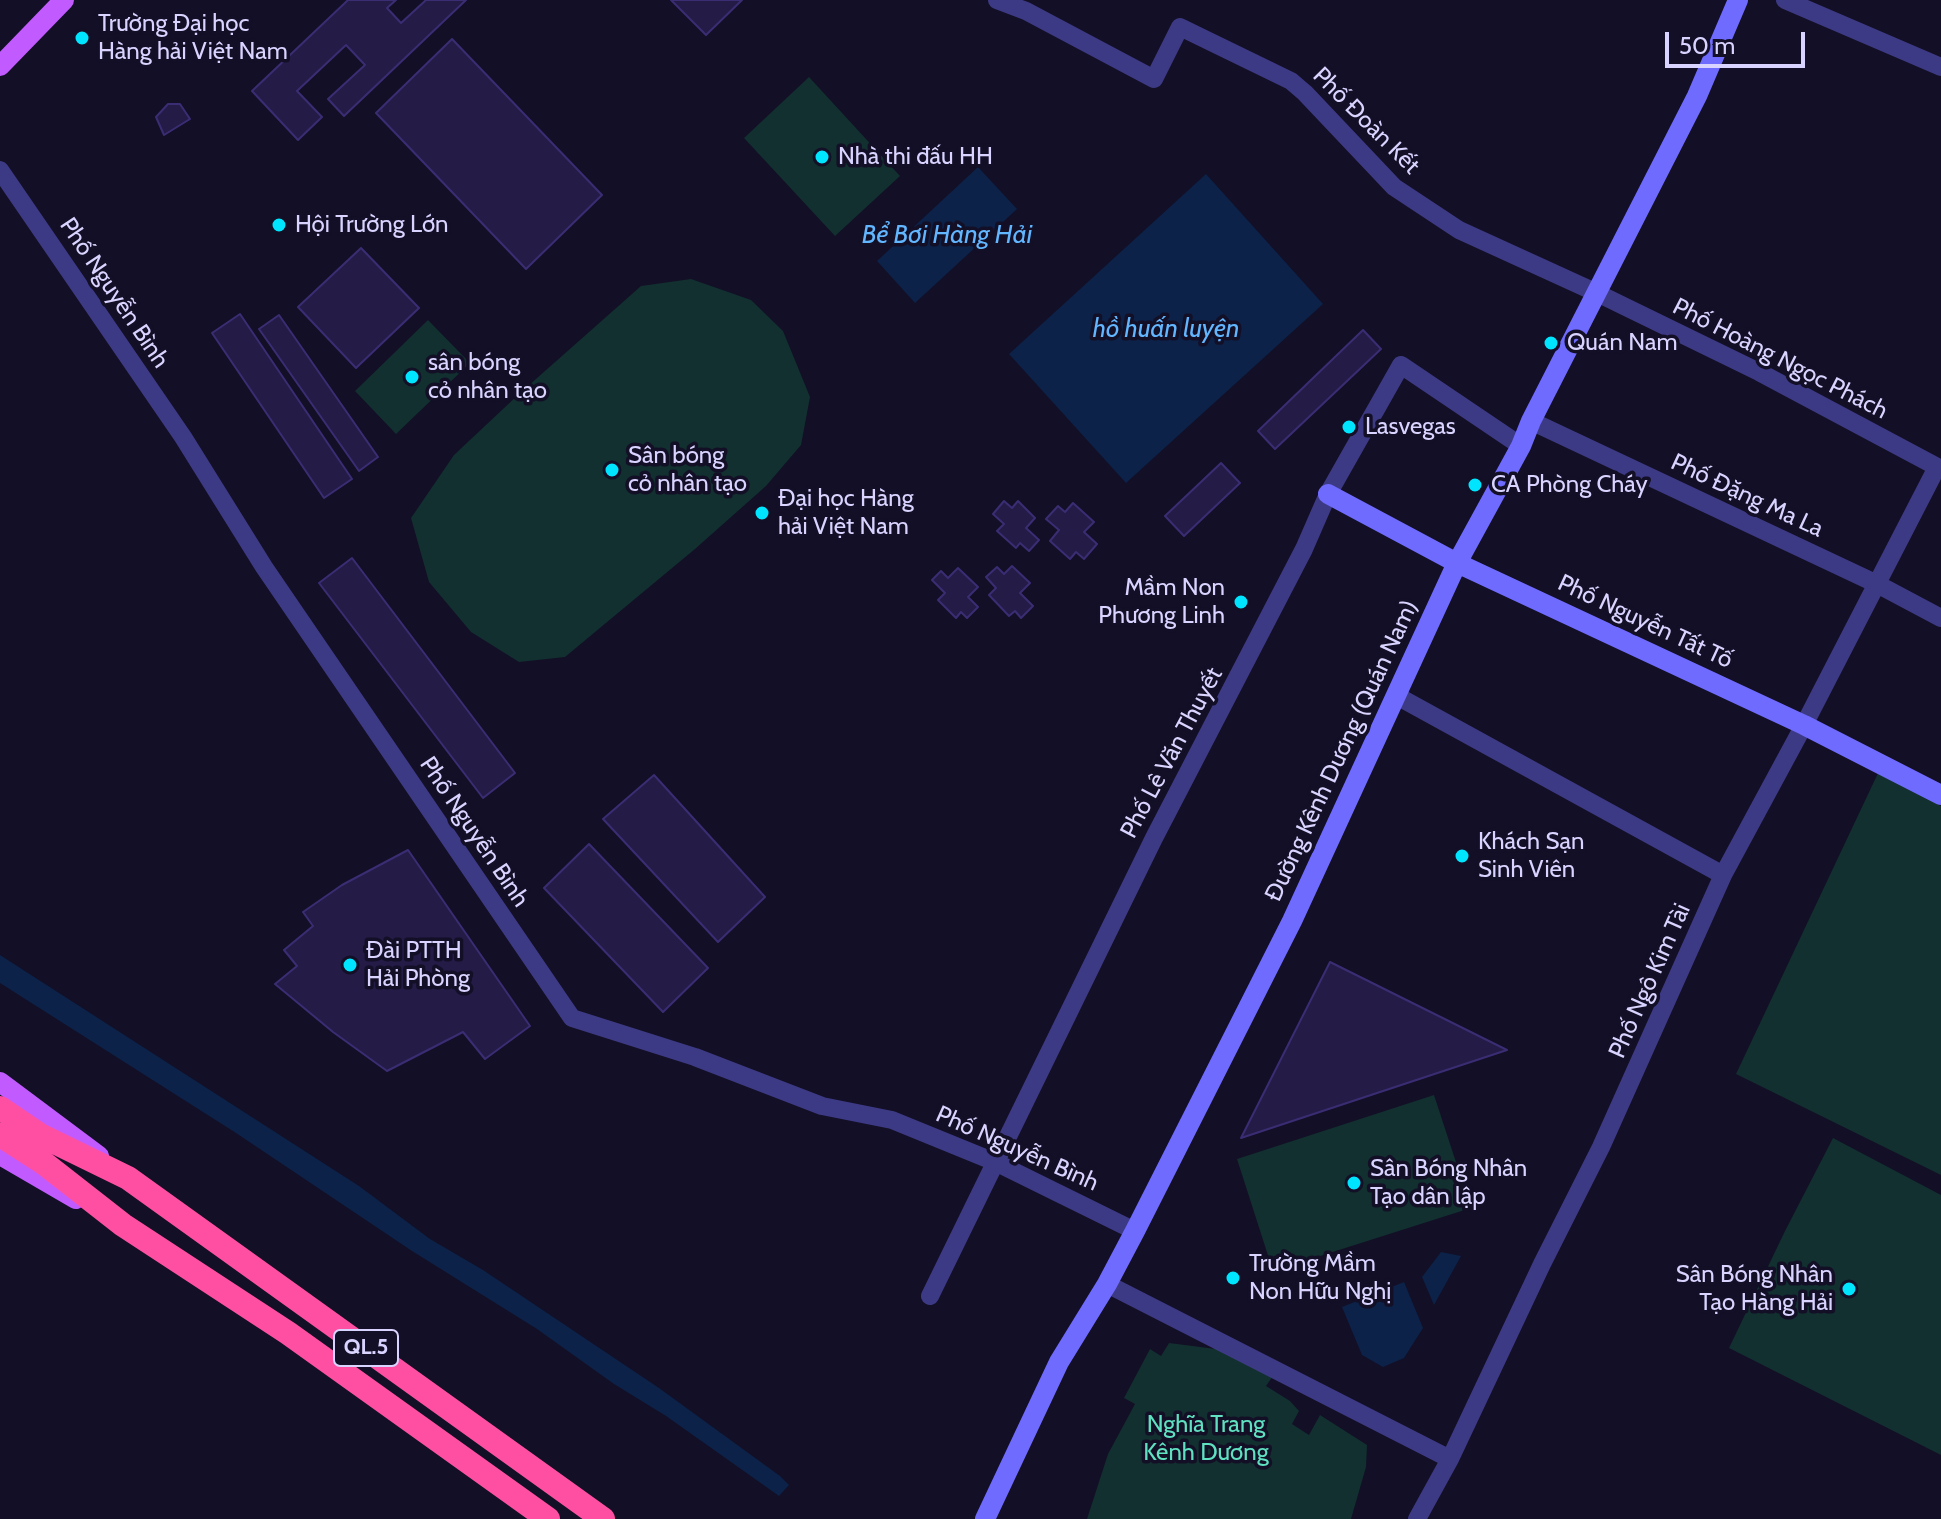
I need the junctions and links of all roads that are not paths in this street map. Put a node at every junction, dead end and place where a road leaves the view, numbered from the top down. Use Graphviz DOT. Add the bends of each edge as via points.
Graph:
graph roads {
  1 [pos="64,0"];
  2 [pos="997,0"];
  3 [pos="1738,0"];
  4 [pos="1785,0"];
  5 [pos="0,66"];
  6 [pos="1941,67"];
  7 [pos="0,170"];
  8 [pos="1597,293"];
  9 [pos="1531,421"];
  10 [pos="1521,446"];
  11 [pos="1939,468"];
  12 [pos="1328,494"];
  13 [pos="1457,563"];
  14 [pos="1877,584"];
  15 [pos="1941,618"];
  16 [pos="1397,696"];
  17 [pos="1804,725"];
  18 [pos="1941,795"];
  19 [pos="1723,875"];
  20 [pos="0,1082"];
  21 [pos="0,1108"];
  22 [pos="0,1135"];
  23 [pos="0,1155"];
  24 [pos="995,1162"];
  25 [pos="128,1178"];
  26 [pos="123,1225"];
  27 [pos="1135,1231"];
  28 [pos="1107,1284"];
  29 [pos="930,1296"];
  30 [pos="1450,1459"];
  31 [pos="548,1519"];
  32 [pos="603,1519"];
  33 [pos="985,1519"];
  34 [pos="1417,1519"];
  1 -- 5 [label="main road"];
  2 -- 8 [label="street, Phố Đoàn Kết" via="1154,79 1180,27 1277,74 1305,93 1394,187 1459,230"];
  3 -- 8 [label="street, Đường Kênh Dương (Quán Nam)" via="1697,96"];
  4 -- 6 [label="street"];
  7 -- 24 [label="street, Phố Nguyễn Bình" via="572,1018 695,1057 822,1106 892,1120"];
  8 -- 9 [label="street, Đường Kênh Dương (Quán Nam)"];
  8 -- 11 [label="street, Phố Hoàng Ngọc Phách"];
  9 -- 10 [label="street, Đường Kênh Dương (Quán Nam)"];
  9 -- 14 [label="street, Phố Đặng Ma La"];
  10 -- 12 [label="street, Phố Lê Văn Thuyết" via="1401,365"];
  10 -- 13 [label="street, Đường Kênh Dương (Quán Nam)"];
  11 -- 14 [label="street, Phố Ngô Kim Tài"];
  12 -- 13 [label="street, Phố Nguyễn Tất Tố"];
  12 -- 24 [label="street, Phố Lê Văn Thuyết"];
  13 -- 16 [label="street, Đường Kênh Dương (Quán Nam)"];
  13 -- 17 [label="street, Phố Nguyễn Tất Tố"];
  14 -- 15 [label="street, Phố Đặng Ma La"];
  14 -- 17 [label="street, Phố Ngô Kim Tài"];
  16 -- 19 [label="street"];
  16 -- 27 [label="street, Đường Kênh Dương (Quán Nam)" via="1292,921"];
  17 -- 18 [label="street, Phố Nguyễn Tất Tố"];
  17 -- 19 [label="street, Phố Ngô Kim Tài"];
  19 -- 30 [label="street, Phố Ngô Kim Tài" via="1601,1147"];
  20 -- 25 [label="main road, QL.5"];
  21 -- 25 [label="highway, QL.5" via="40,1135"];
  22 -- 26 [label="highway, QL.5"];
  23 -- 26 [label="main road, QL.5"];
  24 -- 27 [label="street, Phố Nguyễn Bình"];
  24 -- 29 [label="street, Phố Lê Văn Thuyết"];
  25 -- 32 [label="highway, QL.5"];
  26 -- 31 [label="highway, QL.5" via="288,1333"];
  27 -- 28 [label="street, Đường Kênh Dương (Quán Nam)"];
  28 -- 30 [label="street"];
  28 -- 33 [label="street, Đường Kênh Dương (Quán Nam)" via="1059,1362"];
  30 -- 34 [label="street, Phố Ngô Kim Tài"];
}
